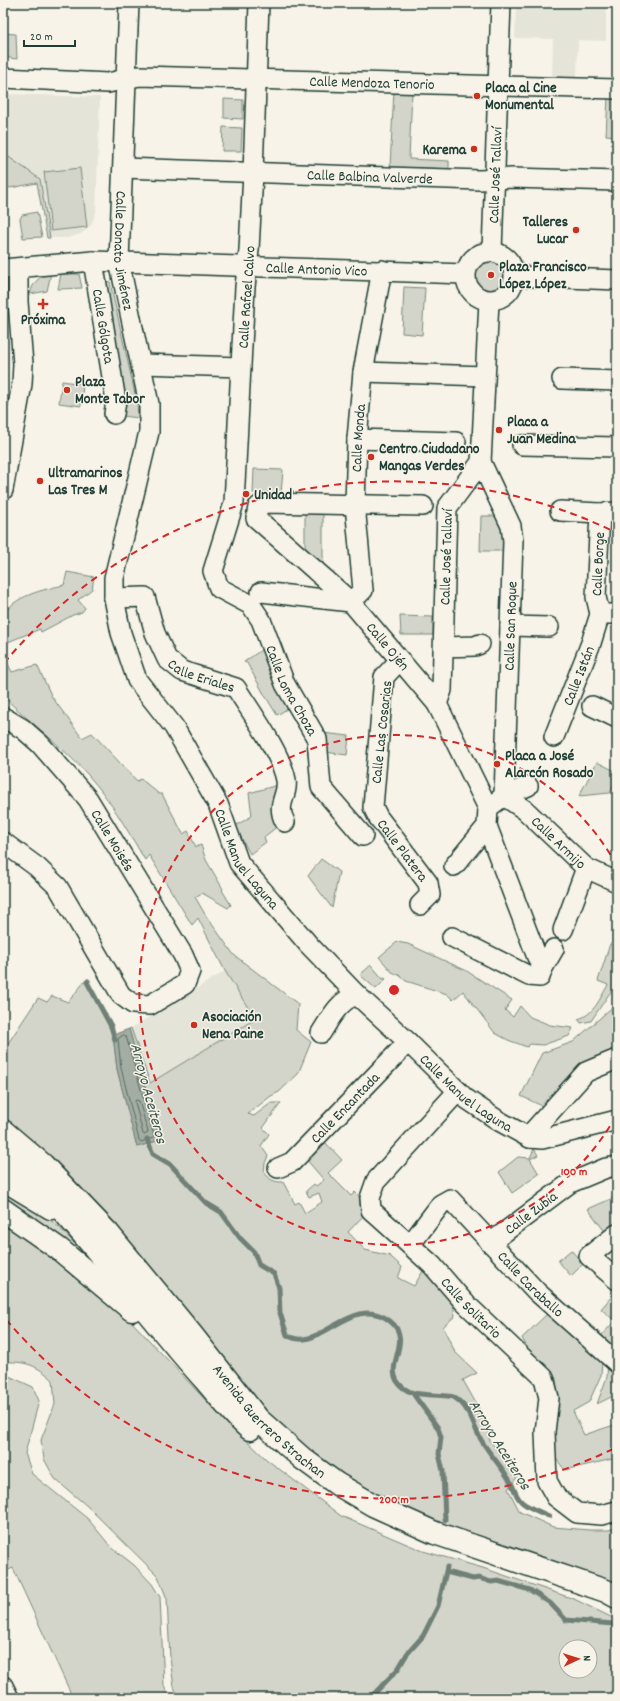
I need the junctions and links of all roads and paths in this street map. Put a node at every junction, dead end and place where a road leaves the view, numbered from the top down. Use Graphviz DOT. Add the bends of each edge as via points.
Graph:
graph roads {
  1 [pos="130,3"];
  2 [pos="259,3"];
  3 [pos="502,3"];
  4 [pos="3,78"];
  5 [pos="127,79"];
  6 [pos="256,80"];
  7 [pos="499,86"];
  8 [pos="617,89"];
  9 [pos="123,168"];
  10 [pos="253,174"];
  11 [pos="495,179"];
  12 [pos="617,181"];
  13 [pos="492,251"];
  14 [pos="93,261"];
  15 [pos="119,261"];
  16 [pos="248,266"];
  17 [pos="10,268"];
  18 [pos="382,270"];
  19 [pos="465,274"];
  20 [pos="515,276"];
  21 [pos="617,280"];
  22 [pos="490,301"];
  23 [pos="142,364"];
  24 [pos="241,367"];
  25 [pos="363,372"];
  26 [pos="485,376"];
  27 [pos="562,379"];
  28 [pos="617,381"];
  29 [pos="114,414"];
  30 [pos="357,439"];
  31 [pos="456,442"];
  32 [pos="522,444"];
  33 [pos="617,448"];
  34 [pos="481,462"];
  35 [pos="3,490"];
  36 [pos="134,494"];
  37 [pos="355,505"];
  38 [pos="423,506"];
  39 [pos="560,510"];
  40 [pos="609,512"];
  41 [pos="114,598"];
  42 [pos="256,598"];
  43 [pos="351,602"];
  44 [pos="608,614"];
  45 [pos="510,626"];
  46 [pos="549,627"];
  47 [pos="480,644"];
  48 [pos="444,647"];
  49 [pos="399,661"];
  50 [pos="437,704"];
  51 [pos="592,706"];
  52 [pos="3,717"];
  53 [pos="617,718"];
  54 [pos="554,737"];
  55 [pos="528,786"];
  56 [pos="504,796"];
  57 [pos="373,807"];
  58 [pos="487,817"];
  59 [pos="285,822"];
  60 [pos="362,836"];
  61 [pos="3,842"];
  62 [pos="454,866"];
  63 [pos="586,868"];
  64 [pos="617,882"];
  65 [pos="425,900"];
  66 [pos="563,930"];
  67 [pos="452,937"];
  68 [pos="554,949"];
  69 [pos="541,972"];
  70 [pos="357,996"];
  71 [pos="321,1033"];
  72 [pos="408,1042"];
  73 [pos="617,1059"];
  74 [pos="458,1092"];
  75 [pos="617,1120"];
  76 [pos="3,1130"];
  77 [pos="530,1138"];
  78 [pos="3,1150"];
  79 [pos="617,1166"];
  80 [pos="278,1168"];
  81 [pos="3,1179"];
  82 [pos="3,1210"];
  83 [pos="75,1223"];
  84 [pos="617,1234"];
  85 [pos="490,1243"];
  86 [pos="410,1245"];
  87 [pos="617,1280"];
  88 [pos="184,1342"];
  89 [pos="617,1363"];
  90 [pos="617,1511"];
  91 [pos="617,1597"];
  92 [pos="617,1609"];
  93 [pos="3,1686"];
  94 [pos="9,1698"];
  1 -- 5 [label="street, Calle Donato Jiménez"];
  2 -- 6 [label="street, Calle Rafael Calvo"];
  3 -- 7 [label="street, Calle José Tallaví"];
  4 -- 5 [label="street, Calle Mendoza Tenorio" via="108,84"];
  5 -- 6 [label="street, Calle Mendoza Tenorio" via="138,76"];
  5 -- 9 [label="street, Calle Donato Jiménez"];
  6 -- 7 [label="street, Calle Mendoza Tenorio"];
  6 -- 10 [label="street, Calle Rafael Calvo"];
  7 -- 8 [label="street, Calle Mendoza Tenorio"];
  7 -- 11 [label="street, Calle José Tallaví"];
  9 -- 10 [label="street, Calle Balbina Valverde"];
  9 -- 15 [label="street, Calle Donato Jiménez"];
  10 -- 11 [label="street, Calle Balbina Valverde"];
  10 -- 16 [label="street, Calle Rafael Calvo"];
  11 -- 12 [label="street, Calle Balbina Valverde"];
  11 -- 13 [label="street, Calle José Tallaví"];
  13 -- 19 [label="street" via="479,253 470,262"];
  13 -- 20 [label="street" via="504,255 512,264"];
  14 -- 15 [label="street, Calle Antonio Vico"];
  14 -- 17 [label="street, Calle Antonio Vico"];
  14 -- 29 [label="street, Calle Gólgota" via="116,401"];
  15 -- 16 [label="street, Calle Antonio Vico"];
  15 -- 23 [label="street, Calle Donato Jiménez"];
  16 -- 18 [label="street, Calle Antonio Vico"];
  16 -- 24 [label="street, Calle Rafael Calvo"];
  17 -- 35 [label="street" via="18,302 23,364 22,384"];
  18 -- 19 [label="street, Calle Antonio Vico"];
  18 -- 25 [label="street, Calle Monda"];
  19 -- 22 [label="street" via="468,287 477,297"];
  20 -- 21 [label="street"];
  20 -- 22 [label="street" via="511,289 502,298"];
  22 -- 26 [label="street"];
  23 -- 24 [label="street"];
  23 -- 36 [label="street, Calle Donato Jiménez" via="149,404 149,432"];
  24 -- 42 [label="street, Calle Rafael Calvo" via="234,503 213,571 219,588"];
  25 -- 26 [label="street"];
  25 -- 30 [label="street, Calle Monda"];
  26 -- 34 [label="street"];
  27 -- 28 [label="street"];
  30 -- 31 [label="street"];
  30 -- 37 [label="street, Calle Monda"];
  32 -- 33 [label="street"];
  34 -- 45 [label="street, Calle San Roque" via="511,526 513,541"];
  34 -- 48 [label="street, Calle José Tallaví" via="447,508"];
  36 -- 41 [label="street, Calle Manuel Laguna" via="114,578"];
  37 -- 38 [label="street"];
  37 -- 43 [label="street, Calle Monda" via="364,590"];
  37 -- 43 [label="street, Calle Ojén" via="264,503 258,506 256,518"];
  39 -- 40 [label="street"];
  40 -- 44 [label="street, Calle Borge" via="596,597"];
  41 -- 59 [label="street, Calle Eriales" via="146,597 154,633 166,659 194,676 236,688 279,758 286,782 280,812"];
  41 -- 70 [label="street, Calle Manuel Laguna" via="121,633 137,680 174,727 218,804 239,863"];
  42 -- 43 [label="street"];
  42 -- 60 [label="street, Calle Loma Choza" via="261,620 285,684 317,739 321,787"];
  43 -- 49 [label="street, Calle Ojén"];
  44 -- 54 [label="street, Calle Istán" via="591,643"];
  45 -- 46 [label="street"];
  45 -- 56 [label="street, Calle San Roque"];
  47 -- 48 [label="street"];
  48 -- 50 [label="street, Calle José Tallaví" via="442,690"];
  49 -- 50 [label="street, Calle Ojén"];
  49 -- 57 [label="street, Calle Las Cosarias" via="384,677"];
  50 -- 58 [label="street, Calle Ojén"];
  51 -- 53 [label="street"];
  52 -- 61 [label="street, Calle Moisés" via="23,729 40,744 88,799 183,955 190,971 185,984 150,1005 133,1004 121,995 58,888 37,867"];
  55 -- 56 [label="street"];
  56 -- 58 [label="street"];
  56 -- 63 [label="street, Calle Armijo" via="525,810"];
  57 -- 65 [label="street, Calle Platera" via="428,883"];
  58 -- 62 [label="street"];
  58 -- 69 [label="street, Calle Ojén"];
  63 -- 64 [label="street, Calle Armijo"];
  63 -- 66 [label="street"];
  67 -- 69 [label="street" via="529,976"];
  68 -- 69 [label="street"];
  70 -- 71 [label="street" via="349,997"];
  70 -- 72 [label="street, Calle Manuel Laguna"];
  72 -- 74 [label="street, Calle Manuel Laguna"];
  72 -- 80 [label="street, Calle Encantada" via="292,1162"];
  73 -- 77 [label="street" via="586,1072 534,1130"];
  74 -- 77 [label="street, Calle Manuel Laguna"];
  74 -- 86 [label="street, Calle Solitario" via="376,1181 370,1198 371,1210"];
  75 -- 77 [label="street" via="542,1139"];
  76 -- 88 [label="main road, Avenida Guerrero Strachan" via="43,1165 108,1233"];
  78 -- 83 [label="main road"];
  79 -- 85 [label="street, Calle Zubía" via="570,1183"];
  81 -- 83 [label="main road"];
  82 -- 88 [label="main road"];
  83 -- 88 [label="main road" via="101,1237 164,1312"];
  84 -- 87 [label="street" via="589,1256"];
  85 -- 86 [label="street, Calle Caraballo" via="450,1199 441,1204"];
  85 -- 89 [label="street, Calle Caraballo" via="537,1292"];
  86 -- 90 [label="street, Calle Solitario" via="464,1302 544,1378 550,1398 545,1432 547,1481 556,1497 577,1513 601,1515"];
  88 -- 91 [label="main road, Avenida Guerrero Strachan" via="258,1419 303,1460 372,1506 435,1533 606,1591"];
  88 -- 92 [label="main road, Avenida Guerrero Strachan" via="248,1428 297,1471 333,1498 371,1519 432,1544 542,1579"];
  93 -- 94 [label="street"];
}
